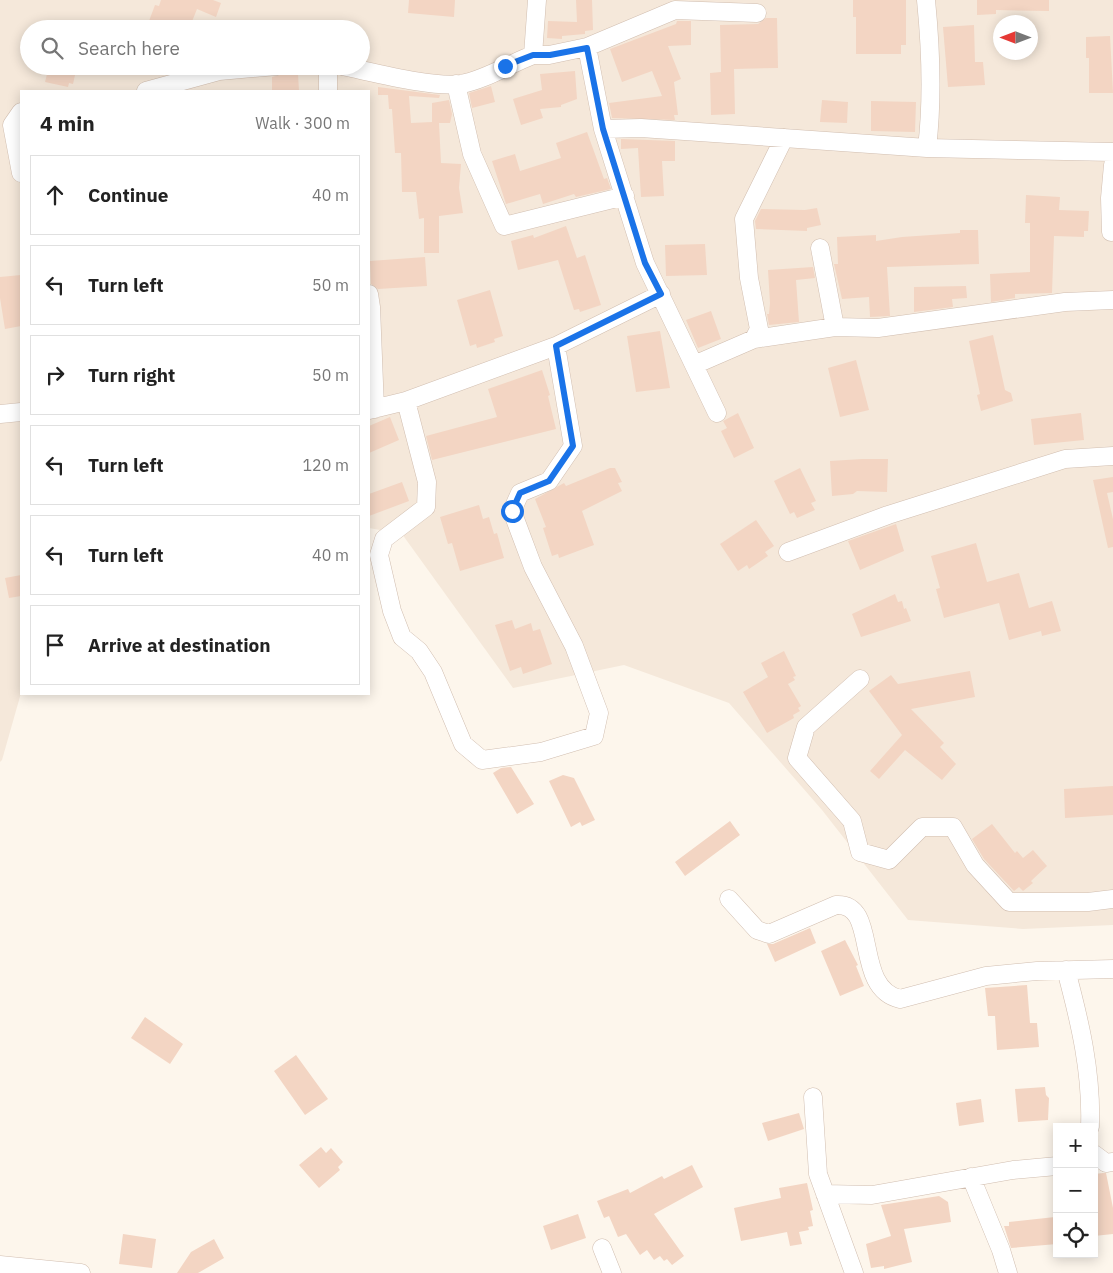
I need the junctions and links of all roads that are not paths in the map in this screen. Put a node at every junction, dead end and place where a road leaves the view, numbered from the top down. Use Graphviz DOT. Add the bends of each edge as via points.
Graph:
graph roads {
  1 [pos="537,0"];
  2 [pos="926,0"];
  3 [pos="758,13"];
  4 [pos="587,48"];
  5 [pos="533,55"];
  6 [pos="370,71"];
  7 [pos="205,75"];
  8 [pos="328,75"];
  9 [pos="456,84"];
  10 [pos="150,90"];
  11 [pos="328,90"];
  12 [pos="20,113"];
  13 [pos="603,129"];
  14 [pos="784,138"];
  15 [pos="927,148"];
  16 [pos="1113,152"];
  17 [pos="1113,164"];
  18 [pos="20,167"];
  19 [pos="625,196"];
  20 [pos="1111,232"];
  21 [pos="820,248"];
  22 [pos="661,294"];
  23 [pos="370,298"];
  24 [pos="1113,300"];
  25 [pos="835,327"];
  26 [pos="754,339"];
  27 [pos="556,346"];
  28 [pos="694,365"];
  29 [pos="406,401"];
  30 [pos="372,410"];
  31 [pos="20,412"];
  32 [pos="0,414"];
  33 [pos="717,414"];
  34 [pos="1113,456"];
  35 [pos="788,552"];
  36 [pos="860,679"];
  37 [pos="729,899"];
  38 [pos="1113,899"];
  39 [pos="1113,969"];
  40 [pos="1066,970"];
  41 [pos="813,1097"];
  42 [pos="1090,1123"];
  43 [pos="1053,1166"];
  44 [pos="971,1177"];
  45 [pos="825,1194"];
  46 [pos="602,1248"];
  47 [pos="0,1266"];
  48 [pos="81,1273"];
  49 [pos="612,1273"];
  50 [pos="854,1273"];
  51 [pos="1008,1273"];
  1 -- 5 [label="street"];
  2 -- 15 [label="street" via="931,59"];
  3 -- 4 [label="street" via="675,10"];
  4 -- 5 [label="street"];
  4 -- 13 [label="street"];
  5 -- 9 [label="street" via="480,78"];
  6 -- 9 [label="street"];
  7 -- 10 [label="street"];
  8 -- 11 [label="street"];
  9 -- 19 [label="street" via="472,154 504,226"];
  12 -- 18 [label="street" via="12,125"];
  13 -- 14 [label="street" via="641,128"];
  13 -- 19 [label="street"];
  14 -- 15 [label="street"];
  14 -- 26 [label="street" via="744,219 749,278 759,329"];
  15 -- 16 [label="street"];
  17 -- 20 [label="street"];
  19 -- 22 [label="street" via="645,263"];
  21 -- 25 [label="street"];
  22 -- 27 [label="street"];
  22 -- 28 [label="street"];
  23 -- 30 [label="street"];
  24 -- 25 [label="street" via="1065,302 878,328"];
  25 -- 26 [label="street"];
  26 -- 28 [label="street"];
  27 -- 29 [label="street"];
  27 -- 29 [label="street" via="573,446 549,481 520,493 512,511 533,567 574,646 599,713 594,736 541,752 482,760 462,744 434,672 419,650 402,637 392,611 379,555 384,539 426,507 428,482"];
  28 -- 33 [label="street"];
  29 -- 30 [label="street"];
  31 -- 32 [label="street"];
  34 -- 35 [label="street" via="1065,460 888,515"];
  36 -- 38 [label="street" via="806,727 797,758 852,821 860,852 889,860 922,827 953,827 975,865 1009,902"];
  37 -- 40 [label="street" via="757,930 769,934 836,905 851,908 862,926 872,972 880,988 900,999 986,976"];
  39 -- 40 [label="street"];
  40 -- 42 [label="street" via="1082,1032 1091,1096"];
  41 -- 45 [label="street" via="818,1174"];
  43 -- 44 [label="street"];
  44 -- 45 [label="street" via="872,1195"];
  44 -- 51 [label="street" via="1002,1250"];
  45 -- 50 [label="street"];
  46 -- 49 [label="street"];
  47 -- 48 [label="street"];
}
